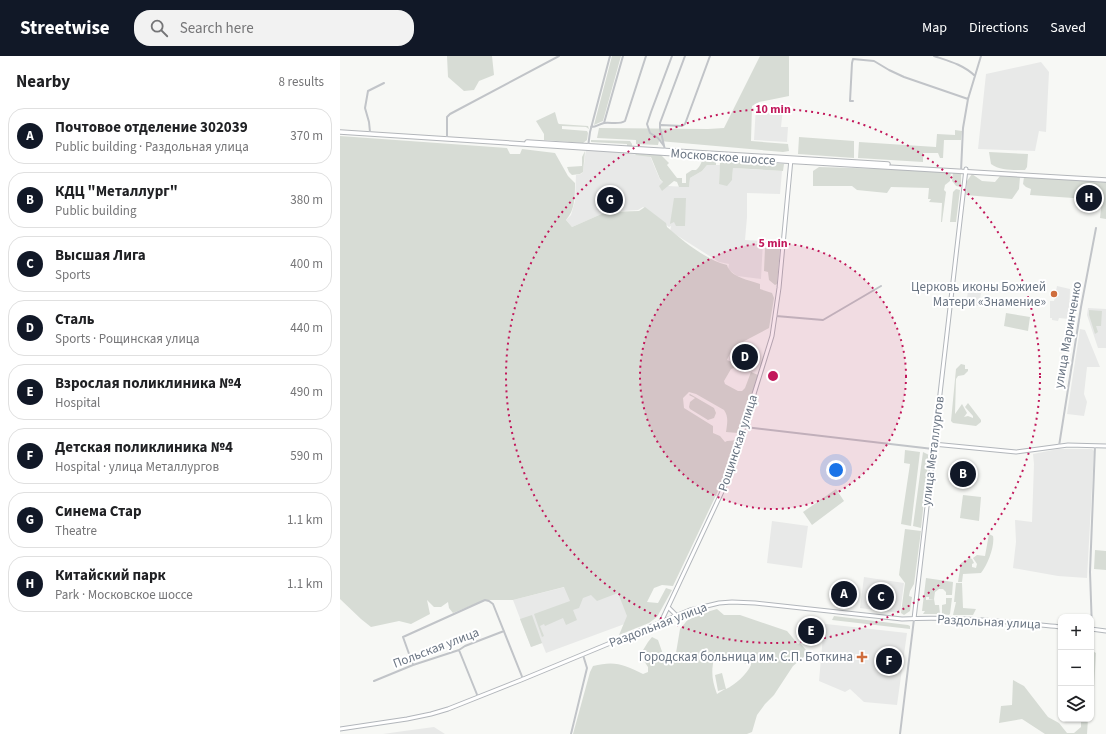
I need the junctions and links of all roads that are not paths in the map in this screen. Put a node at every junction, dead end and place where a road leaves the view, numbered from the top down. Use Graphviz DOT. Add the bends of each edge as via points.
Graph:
graph roads {
  1 [pos="559,56"];
  2 [pos="610,56"];
  3 [pos="623,56"];
  4 [pos="646,56"];
  5 [pos="672,56"];
  6 [pos="685,56"];
  7 [pos="710,56"];
  8 [pos="934,56"];
  9 [pos="981,56"];
  10 [pos="975,76"];
  11 [pos="384,83"];
  12 [pos="968,99"];
  13 [pos="853,101"];
  14 [pos="604,123"];
  15 [pos="661,125"];
  16 [pos="591,127"];
  17 [pos="340,131"];
  18 [pos="370,132"];
  19 [pos="447,138"];
  20 [pos="588,146"];
  21 [pos="665,148"];
  22 [pos="791,160"];
  23 [pos="961,169"];
  24 [pos="966,170"];
  25 [pos="1106,178"];
  26 [pos="1096,228"];
  27 [pos="881,286"];
  28 [pos="776,316"];
  29 [pos="745,427"];
  30 [pos="933,444"];
  31 [pos="1059,446"];
  32 [pos="1095,446"];
  33 [pos="1106,446"];
  34 [pos="933,449"];
  35 [pos="668,607"];
  36 [pos="1091,614"];
  37 [pos="677,616"];
  38 [pos="914,619"];
  39 [pos="661,622"];
  40 [pos="1058,627"];
  41 [pos="1094,629"];
  42 [pos="504,631"];
  43 [pos="1106,631"];
  44 [pos="459,650"];
  45 [pos="583,655"];
  46 [pos="413,665"];
  47 [pos="523,679"];
  48 [pos="374,681"];
  49 [pos="478,697"];
  50 [pos="340,729"];
  51 [pos="571,734"];
  52 [pos="900,734"];
  1 -- 19 [label="street" via="450,114 447,118"];
  2 -- 16 [label="street"];
  3 -- 14 [label="street"];
  4 -- 14 [label="street" via="625,121"];
  5 -- 21 [label="street" via="648,122 650,133 658,138"];
  6 -- 15 [label="street"];
  7 -- 15 [label="street" via="684,125"];
  8 -- 10 [label="street" via="963,66"];
  9 -- 10 [label="street"];
  10 -- 12 [label="street"];
  11 -- 18 [label="street" via="368,92 365,108"];
  12 -- 13 [label="street" via="904,77 874,61 853,59 850,101"];
  12 -- 23 [label="street" via="963,128"];
  14 -- 16 [label="street"];
  15 -- 21 [label="street"];
  16 -- 20 [label="street"];
  17 -- 18 [label="main road, Московское шоссе"];
  17 -- 19 [label="main road, Московское шоссе"];
  18 -- 19 [label="main road, Московское шоссе"];
  19 -- 20 [label="main road, Московское шоссе"];
  20 -- 21 [label="main road, Московское шоссе"];
  20 -- 22 [label="main road, Московское шоссе"];
  21 -- 22 [label="main road, Московское шоссе"];
  22 -- 23 [label="main road, Московское шоссе"];
  22 -- 28 [label="main road, Рощинская улица"];
  23 -- 24 [label="main road, Московское шоссе"];
  24 -- 25 [label="main road, Московское шоссе"];
  24 -- 30 [label="main road, улица Металлургов"];
  26 -- 31 [label="street, улица Маринченко"];
  27 -- 28 [label="street" via="824,320"];
  28 -- 29 [label="main road, Рощинская улица"];
  29 -- 34 [label="street"];
  29 -- 35 [label="main road, Рощинская улица" via="727,481"];
  30 -- 31 [label="main road" via="1016,452"];
  30 -- 34 [label="main road, улица Металлургов"];
  31 -- 32 [label="main road"];
  32 -- 33 [label="main road"];
  32 -- 36 [label="street" via="1090,572"];
  34 -- 38 [label="main road, улица Металлургов"];
  35 -- 37 [label="main road"];
  35 -- 39 [label="main road, Рощинская улица"];
  37 -- 38 [label="main road, Раздольная улица" via="719,603 732,602"];
  37 -- 39 [label="main road, Раздольная улица"];
  38 -- 40 [label="main road, Раздольная улица"];
  38 -- 52 [label="street, улица Металлургов"];
  39 -- 45 [label="main road, Раздольная улица"];
  41 -- 43 [label="main road"];
  42 -- 44 [label="street, Польская улица"];
  42 -- 46 [label="street" via="493,604 485,600 404,637"];
  42 -- 47 [label="street"];
  44 -- 46 [label="street, Польская улица"];
  44 -- 49 [label="street"];
  45 -- 47 [label="main road, Раздольная улица"];
  45 -- 51 [label="street" via="587,668"];
  46 -- 48 [label="street, Польская улица"];
  47 -- 49 [label="main road, Раздольная улица"];
  49 -- 50 [label="main road, Раздольная улица" via="414,718"];
}
